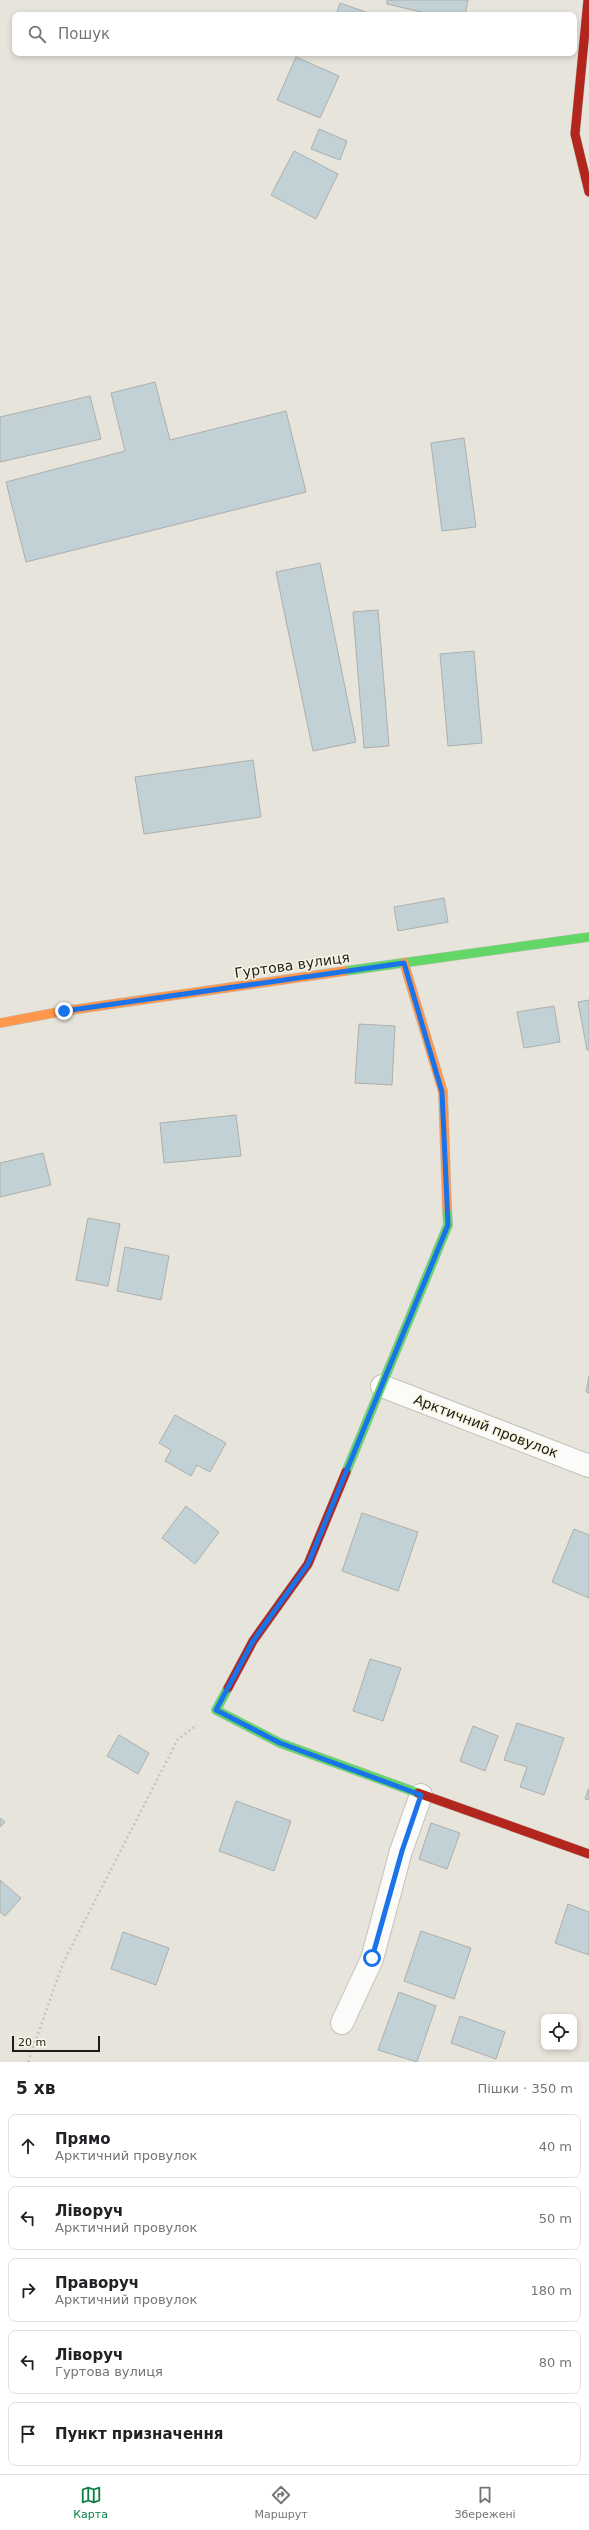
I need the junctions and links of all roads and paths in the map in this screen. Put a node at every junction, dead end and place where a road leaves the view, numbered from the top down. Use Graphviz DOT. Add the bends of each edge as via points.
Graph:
graph roads {
  1 [pos="588,0"];
  2 [pos="589,192"];
  3 [pos="589,937"];
  4 [pos="404,963"];
  5 [pos="0,1023"];
  6 [pos="382,1386"];
  7 [pos="589,1466"];
  8 [pos="216,1710"];
  9 [pos="421,1795"];
  10 [pos="589,1854"];
  11 [pos="342,2023"];
  12 [pos="28,2062"];
  1 -- 2 [label="street" via="575,134"];
  3 -- 4 [label="street, Гуртова вулиця"];
  4 -- 5 [label="street, Гуртова вулиця" via="64,1011"];
  4 -- 6 [label="street" via="442,1092 448,1225"];
  6 -- 7 [label="street, Арктичний провулок"];
  6 -- 8 [label="street" via="308,1564 253,1641"];
  8 -- 9 [label="street" via="280,1743"];
  8 -- 12 [label="path" via="178,1739 63,1963"];
  9 -- 10 [label="street"];
  9 -- 11 [label="street" via="402,1851 372,1958"];
}
